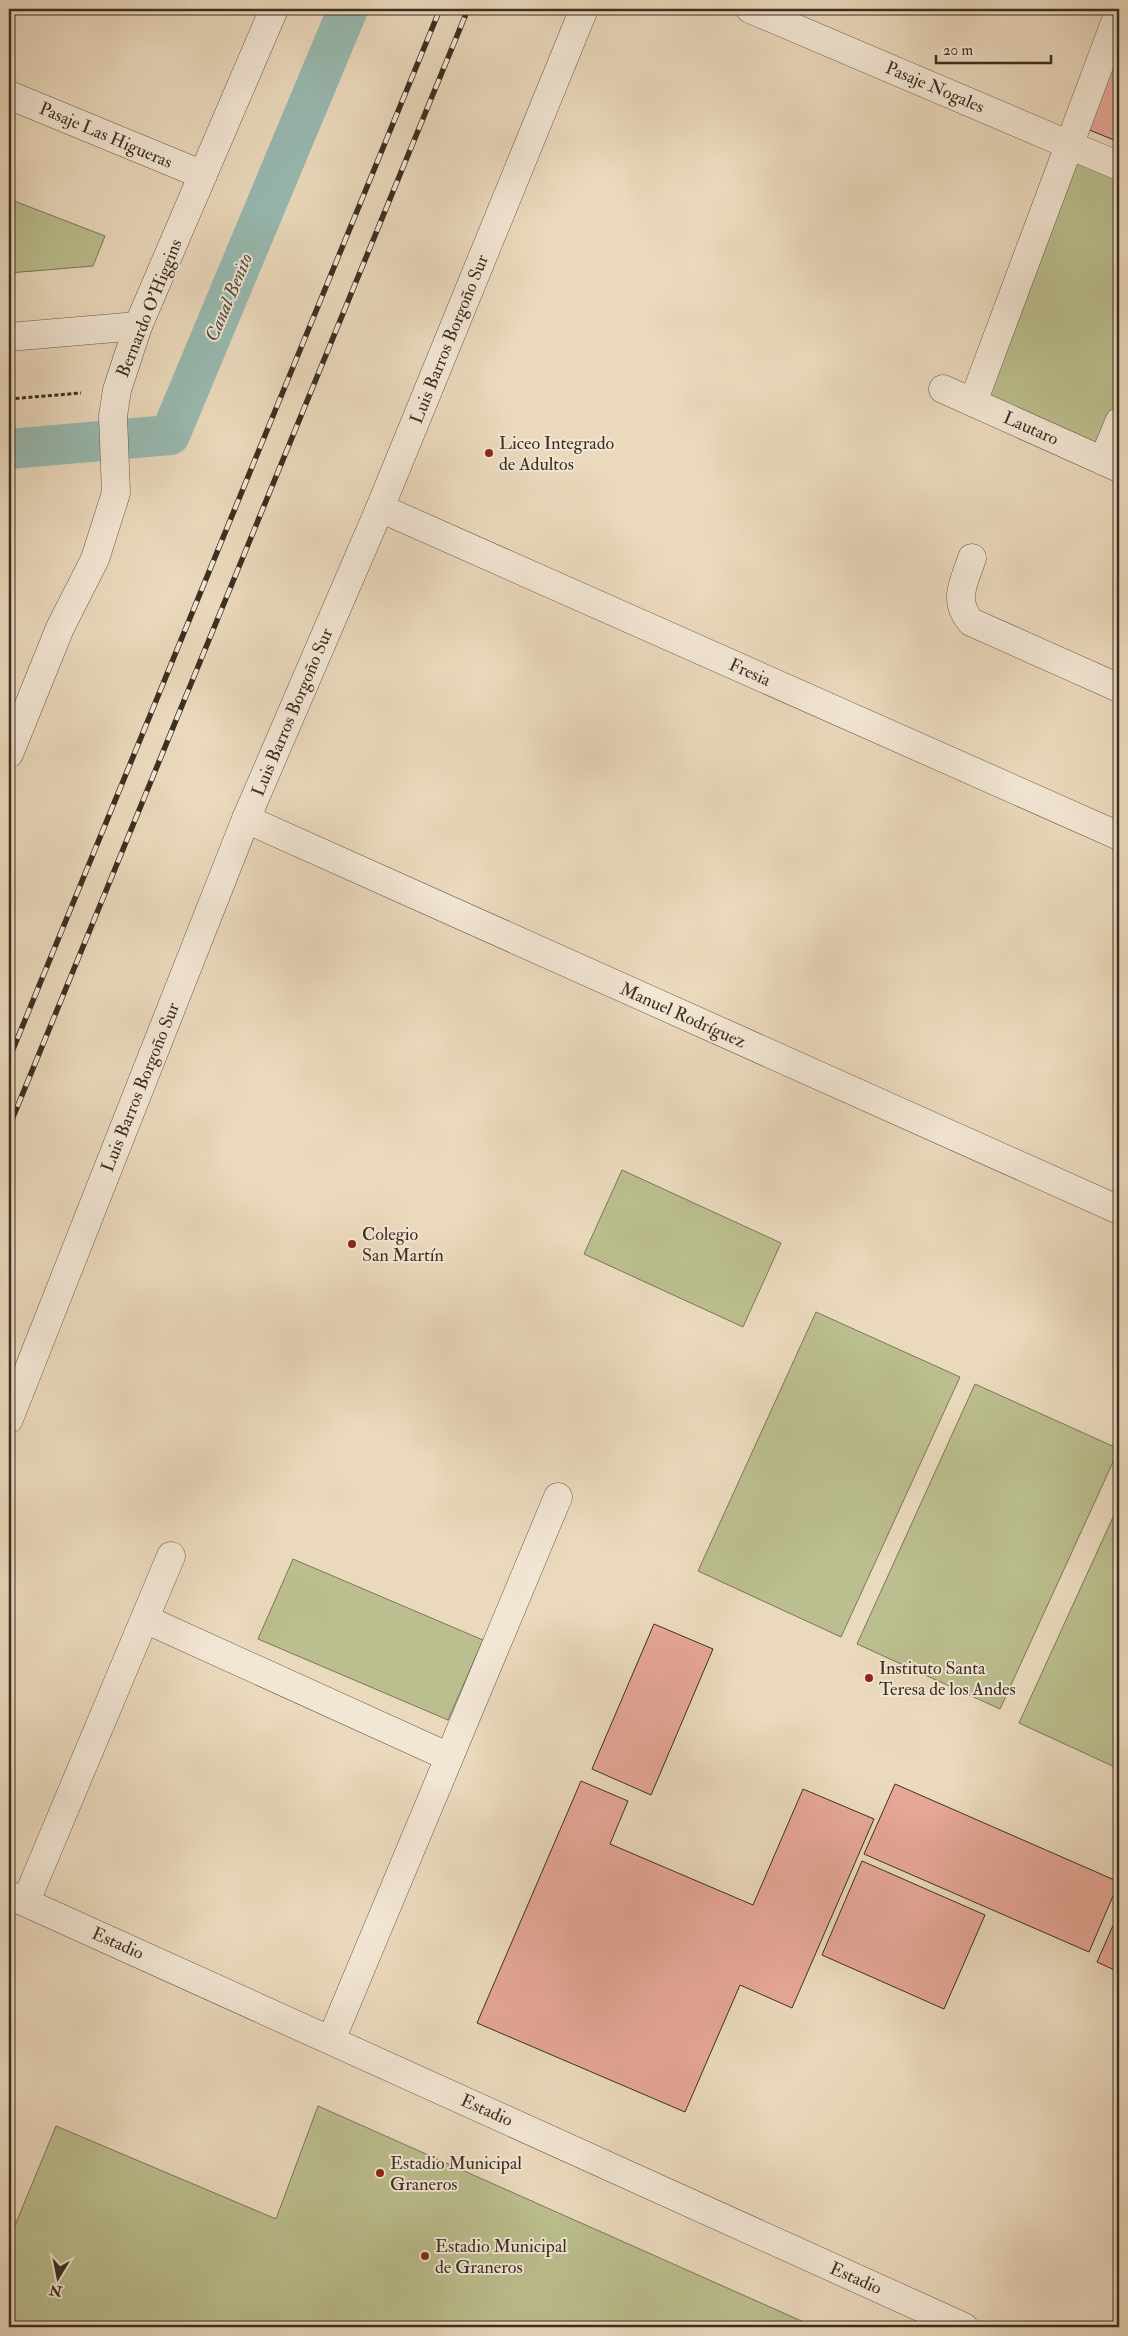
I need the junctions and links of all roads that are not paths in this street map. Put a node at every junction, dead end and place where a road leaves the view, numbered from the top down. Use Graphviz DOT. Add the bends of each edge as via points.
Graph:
graph roads {
  1 [pos="274,9"];
  2 [pos="584,9"];
  3 [pos="750,9"];
  4 [pos="1119,12"];
  5 [pos="9,95"];
  6 [pos="1068,143"];
  7 [pos="1119,166"];
  8 [pos="203,176"];
  9 [pos="138,326"];
  10 [pos="9,336"];
  11 [pos="943,388"];
  12 [pos="973,402"];
  13 [pos="1119,422"];
  14 [pos="1111,464"];
  15 [pos="380,508"];
  16 [pos="972,558"];
  17 [pos="1119,688"];
  18 [pos="9,754"];
  19 [pos="246,819"];
  20 [pos="1119,836"];
  21 [pos="1119,1210"];
  22 [pos="9,1419"];
  23 [pos="558,1497"];
  24 [pos="171,1556"];
  25 [pos="145,1619"];
  26 [pos="449,1757"];
  27 [pos="17,1898"];
  28 [pos="331,2040"];
  29 [pos="964,2327"];
  1 -- 8 [label="street, Bernardo O'Higgins"];
  2 -- 15 [label="street, Luis Barros Borgoño Sur"];
  3 -- 6 [label="street, Pasaje Nogales"];
  4 -- 6 [label="street"];
  5 -- 8 [label="street, Pasaje Las Higueras"];
  6 -- 7 [label="street, Pasaje Nogales"];
  6 -- 12 [label="street"];
  8 -- 9 [label="street, Bernardo O'Higgins"];
  9 -- 10 [label="street"];
  9 -- 18 [label="street, Bernardo O'Higgins" via="115,403 116,493 95,559 60,628"];
  11 -- 12 [label="street, Lautaro"];
  12 -- 14 [label="street, Lautaro"];
  13 -- 14 [label="street"];
  15 -- 19 [label="street, Luis Barros Borgoño Sur"];
  15 -- 20 [label="street, Fresia"];
  16 -- 17 [label="street" via="959,596 962,612 971,622"];
  19 -- 21 [label="street, Manuel Rodríguez"];
  19 -- 22 [label="street, Luis Barros Borgoño Sur"];
  23 -- 26 [label="street"];
  24 -- 25 [label="street"];
  25 -- 26 [label="street"];
  25 -- 27 [label="street"];
  26 -- 28 [label="street"];
  27 -- 28 [label="street, Estadio"];
  28 -- 29 [label="street, Estadio"];
}
